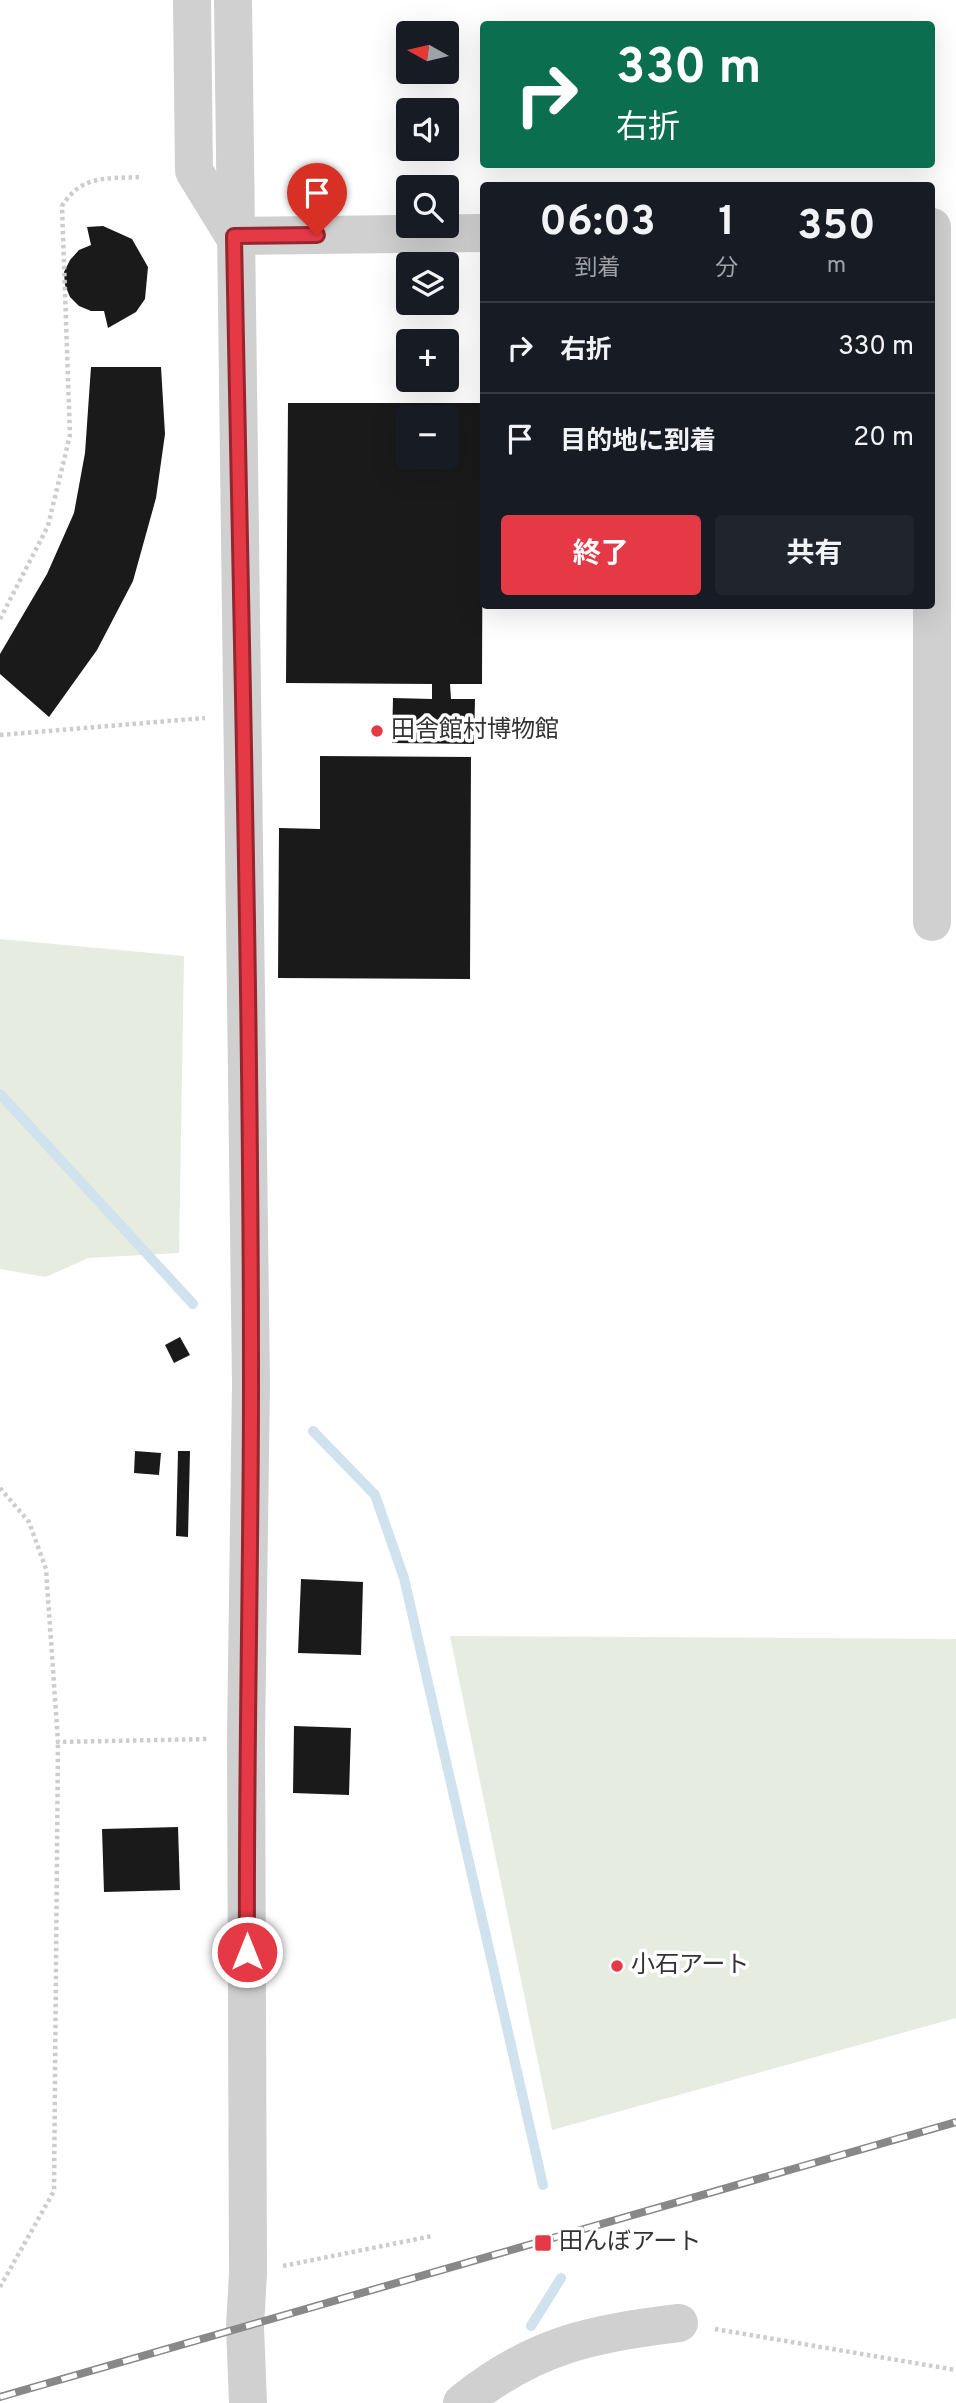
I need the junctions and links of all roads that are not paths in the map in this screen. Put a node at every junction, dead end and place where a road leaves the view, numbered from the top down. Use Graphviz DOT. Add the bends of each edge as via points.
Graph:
graph roads {
  1 [pos="191,0"];
  2 [pos="233,0"];
  3 [pos="935,227"];
  4 [pos="956,227"];
  5 [pos="480,233"];
  6 [pos="234,236"];
  7 [pos="932,609"];
  8 [pos="932,922"];
  9 [pos="679,2323"];
  10 [pos="248,2403"];
  11 [pos="462,2403"];
  1 -- 6 [label="street" via="194,171"];
  2 -- 6 [label="street"];
  3 -- 4 [label="street"];
  5 -- 6 [label="street"];
  6 -- 10 [label="street" via="251,1384 246,1738"];
  7 -- 8 [label="street"];
  9 -- 11 [label="street" via="608,2332 542,2352 504,2372"];
}
